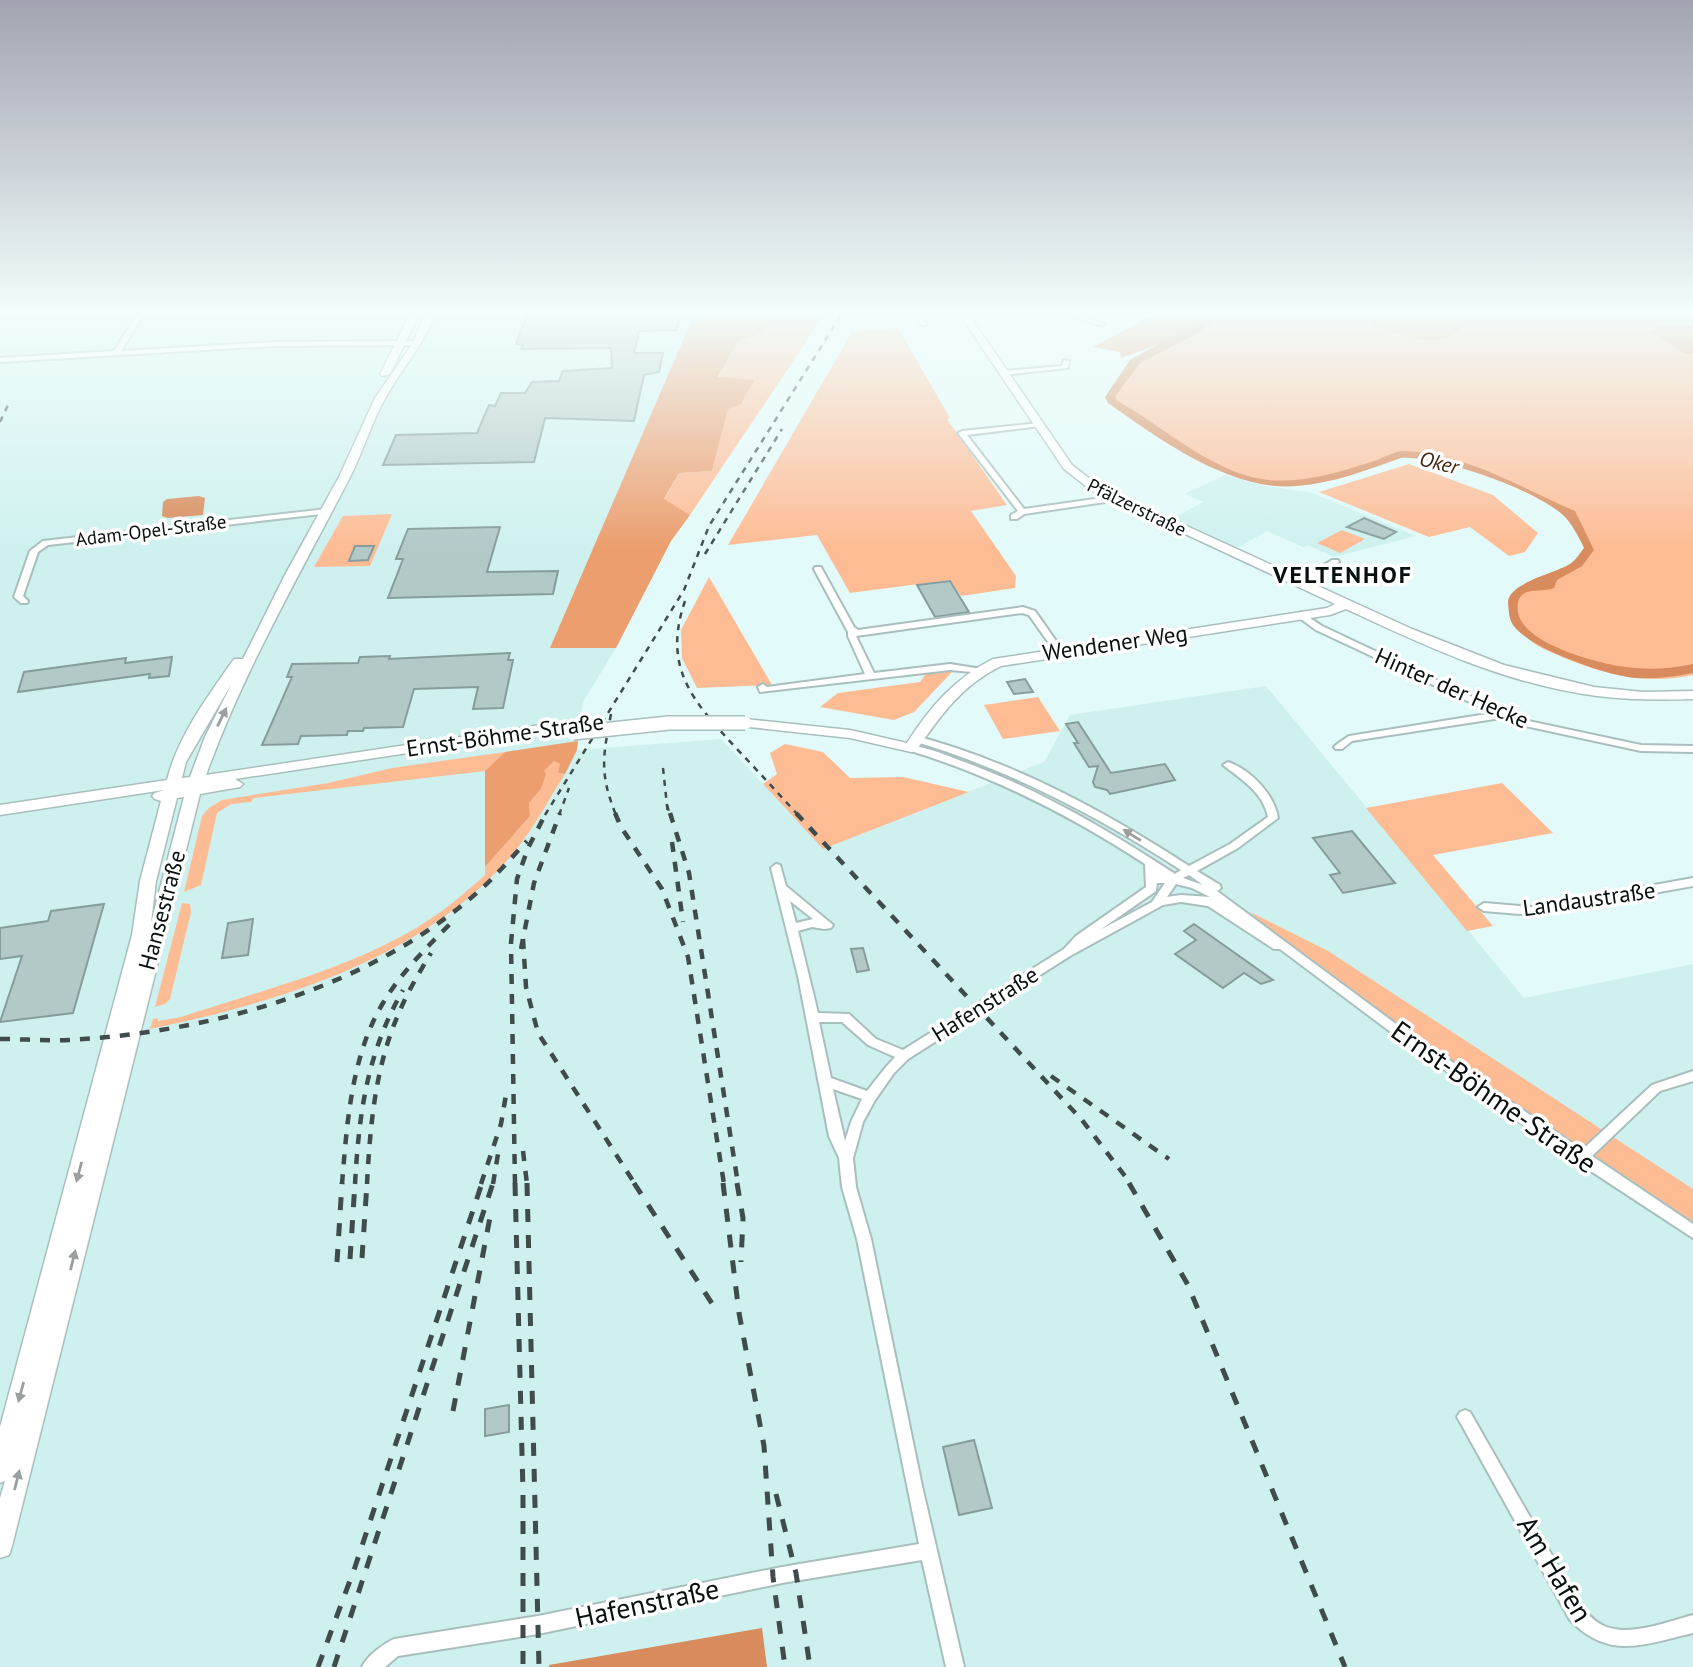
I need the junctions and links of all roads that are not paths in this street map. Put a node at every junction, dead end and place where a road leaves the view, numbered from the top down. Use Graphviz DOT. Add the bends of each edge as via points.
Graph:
graph roads {
  1 [pos="378,393"];
  2 [pos="383,393"];
  3 [pos="1017,393"];
  4 [pos="1040,425"];
  5 [pos="1116,498"];
  6 [pos="321,511"];
  7 [pos="1335,562"];
  8 [pos="818,569"];
  9 [pos="1300,583"];
  10 [pos="24,601"];
  11 [pos="1346,604"];
  12 [pos="1301,615"];
  13 [pos="853,631"];
  14 [pos="1059,651"];
  15 [pos="979,671"];
  16 [pos="871,676"];
  17 [pos="762,687"];
  18 [pos="1691,697"];
  19 [pos="1501,715"];
  20 [pos="914,744"];
  21 [pos="1339,747"];
  22 [pos="1693,748"];
  23 [pos="1228,765"];
  24 [pos="195,786"];
  25 [pos="171,790"];
  26 [pos="0,810"];
  27 [pos="1150,862"];
  28 [pos="776,868"];
  29 [pos="1190,871"];
  30 [pos="1175,878"];
  31 [pos="1152,880"];
  32 [pos="1693,882"];
  33 [pos="782,889"];
  34 [pos="1210,903"];
  35 [pos="1156,904"];
  36 [pos="1484,907"];
  37 [pos="793,928"];
  38 [pos="1066,953"];
  39 [pos="1299,957"];
  40 [pos="814,1018"];
  41 [pos="904,1056"];
  42 [pos="1693,1076"];
  43 [pos="824,1081"];
  44 [pos="870,1097"];
  45 [pos="846,1158"];
  46 [pos="1582,1158"];
  47 [pos="1693,1232"];
  48 [pos="1465,1417"];
  49 [pos="0,1471"];
  50 [pos="0,1546"];
  51 [pos="929,1551"];
  52 [pos="1693,1624"];
  53 [pos="370,1667"];
  54 [pos="956,1667"];
  1 -- 6 [label="main road, Hansestraße"];
  2 -- 6 [label="main road, Hansestraße"];
  3 -- 4 [label="main road, Pfälzerstraße"];
  4 -- 5 [label="main road, Pfälzerstraße" via="1073,473"];
  4 -- 5 [label="street" via="962,433 1018,515"];
  5 -- 9 [label="main road, Pfälzerstraße"];
  6 -- 10 [label="street, Adam-Opel-Straße" via="46,543 34,551 18,597"];
  24 -- 6 [label="main road, Hansestraße, one-way" via="212,737"];
  6 -- 25 [label="main road, Hansestraße" via="179,762"];
  7 -- 9 [label="street"];
  8 -- 13 [label="street"];
  9 -- 11 [label="main road, Pfälzerstraße"];
  11 -- 12 [label="main road, Wendener Weg"];
  11 -- 18 [label="main road, Pfälzerstraße" via="1458,654 1549,683 1624,696"];
  12 -- 14 [label="main road, Wendener Weg"];
  12 -- 19 [label="street, Hinter der Hecke" via="1319,628"];
  13 -- 14 [label="street" via="1023,610 1032,613"];
  13 -- 16 [label="street"];
  14 -- 15 [label="main road, Wendener Weg" via="1006,659"];
  15 -- 16 [label="street" via="950,667"];
  15 -- 20 [label="main road, Wendener Weg" via="955,689"];
  16 -- 17 [label="street"];
  19 -- 21 [label="street" via="1349,739"];
  19 -- 22 [label="street, Hinter der Hecke" via="1641,748"];
  20 -- 24 [label="main road, Ernst-Böhme-Straße, bridge" via="742,719 669,723 574,729"];
  20 -- 27 [label="street, Ernst-Böhme-Straße" via="1021,786"];
  29 -- 20 [label="street, Ernst-Böhme-Straße, one-way" via="1031,780 968,755"];
  23 -- 29 [label="street" via="1241,769 1272,808 1273,818"];
  24 -- 25 [label="main road, Ernst-Böhme-Straße"];
  50 -- 24 [label="main road, Hansestraße, one-way"];
  25 -- 26 [label="main road, Ernst-Böhme-Straße"];
  25 -- 49 [label="main road, Hansestraße, one-way" via="148,881 141,935"];
  27 -- 30 [label="street, Ernst-Böhme-Straße"];
  27 -- 31 [label="street"];
  28 -- 33 [label="street, Hafenstraße"];
  29 -- 30 [label="street, Ernst-Böhme-Straße"];
  29 -- 39 [label="street, Ernst-Böhme-Straße" via="1250,912"];
  30 -- 31 [label="street, Ernst-Böhme-Straße"];
  30 -- 34 [label="street, Ernst-Böhme-Straße"];
  30 -- 35 [label="street, Hafenstraße"];
  30 -- 39 [label="street, Ernst-Böhme-Straße" via="1209,891"];
  31 -- 38 [label="street, Hafenstraße" via="1149,890"];
  32 -- 36 [label="street, Landaustraße" via="1531,911"];
  33 -- 37 [label="street, Hafenstraße"];
  33 -- 37 [label="street" via="827,925"];
  34 -- 35 [label="street, Hafenstraße" via="1175,898"];
  34 -- 39 [label="street, Ernst-Böhme-Straße"];
  35 -- 38 [label="street, Hafenstraße"];
  37 -- 40 [label="street, Hafenstraße"];
  38 -- 41 [label="street, Hafenstraße"];
  39 -- 46 [label="street, Ernst-Böhme-Straße"];
  40 -- 41 [label="street" via="845,1017 872,1042"];
  40 -- 43 [label="street, Hafenstraße"];
  41 -- 44 [label="street, Hafenstraße"];
  42 -- 46 [label="street" via="1656,1088"];
  43 -- 44 [label="street"];
  43 -- 45 [label="street, Hafenstraße" via="836,1136"];
  44 -- 45 [label="street, Hafenstraße"];
  45 -- 51 [label="street, Hafenstraße"];
  46 -- 47 [label="street, Ernst-Böhme-Straße"];
  48 -- 52 [label="street, Am Hafen" via="1586,1626 1614,1639"];
  51 -- 53 [label="street, Hafenstraße" via="394,1648"];
  51 -- 54 [label="street, Hafenstraße"];
}
